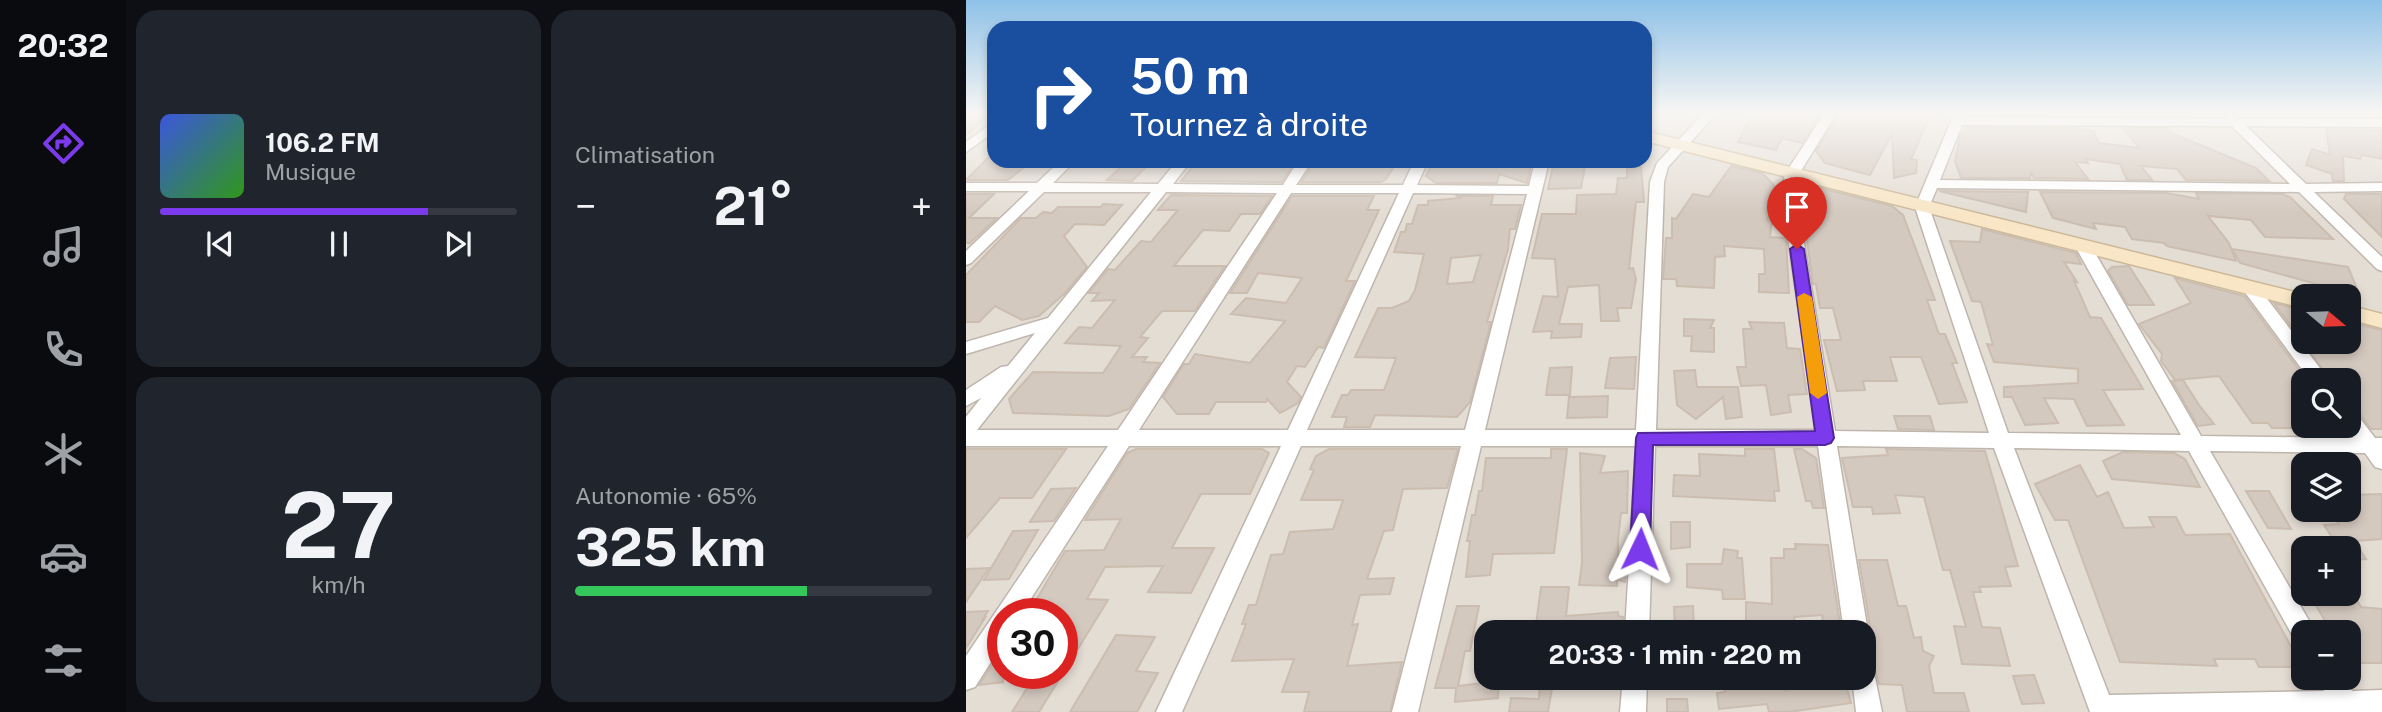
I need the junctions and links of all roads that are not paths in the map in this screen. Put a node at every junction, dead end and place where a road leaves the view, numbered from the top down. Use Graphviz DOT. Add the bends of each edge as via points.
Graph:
graph roads {
  1 [pos="1679,147"];
  2 [pos="1690,147"];
  3 [pos="1809,147"];
  4 [pos="1946,147"];
  5 [pos="2261,147"];
  6 [pos="1060,168"];
  7 [pos="1178,168"];
  8 [pos="1300,168"];
  9 [pos="1418,168"];
  10 [pos="1540,168"];
  11 [pos="1792,174"];
  12 [pos="1932,184"];
  13 [pos="966,187"];
  14 [pos="2382,187"];
  15 [pos="1039,188"];
  16 [pos="1161,188"];
  17 [pos="1287,188"];
  18 [pos="2303,188"];
  19 [pos="1408,189"];
  20 [pos="1534,190"];
  21 [pos="1922,206"];
  22 [pos="2083,246"];
  23 [pos="966,260"];
  24 [pos="2382,267"];
  25 [pos="2249,287"];
  26 [pos="2291,298"];
  27 [pos="2361,315"];
  28 [pos="1056,321"];
  29 [pos="2382,321"];
  30 [pos="966,348"];
  31 [pos="1024,360"];
  32 [pos="2311,368"];
  33 [pos="968,393"];
  34 [pos="966,430"];
  35 [pos="2361,432"];
  36 [pos="966,438"];
  37 [pos="1124,438"];
  38 [pos="1474,438"];
  39 [pos="1644,438"];
  40 [pos="1825,438"];
  41 [pos="1296,439"];
  42 [pos="2001,441"];
  43 [pos="2195,443"];
  44 [pos="2378,451"];
  45 [pos="1019,598"];
  46 [pos="1637,620"];
  47 [pos="1854,620"];
  48 [pos="2296,620"];
  49 [pos="987,646"];
  50 [pos="966,678"];
  51 [pos="1634,690"];
  52 [pos="1866,690"];
  53 [pos="2337,690"];
  54 [pos="2344,702"];
  55 [pos="2382,703"];
  56 [pos="2102,710"];
  57 [pos="1168,712"];
  58 [pos="1405,712"];
  59 [pos="1633,712"];
  60 [pos="1869,712"];
  1 -- 39 [label="street" via="1662,166 1657,182"];
  2 -- 11 [label="street"];
  3 -- 11 [label="street"];
  4 -- 12 [label="street"];
  5 -- 18 [label="street"];
  6 -- 15 [label="street"];
  7 -- 16 [label="street"];
  8 -- 17 [label="street"];
  9 -- 19 [label="street"];
  10 -- 20 [label="street"];
  11 -- 21 [label="street"];
  11 -- 40 [label="street" via="1789,194"];
  12 -- 18 [label="street"];
  12 -- 21 [label="street"];
  13 -- 15 [label="street"];
  14 -- 18 [label="street"];
  15 -- 16 [label="street"];
  15 -- 23 [label="street"];
  16 -- 17 [label="street"];
  16 -- 28 [label="street"];
  17 -- 19 [label="street"];
  17 -- 37 [label="street"];
  18 -- 24 [label="street"];
  19 -- 20 [label="street"];
  19 -- 41 [label="street"];
  20 -- 38 [label="street"];
  21 -- 22 [label="street"];
  21 -- 42 [label="street"];
  22 -- 25 [label="street"];
  22 -- 43 [label="street"];
  25 -- 26 [label="street"];
  25 -- 32 [label="street"];
  27 -- 29 [label="street"];
  28 -- 30 [label="street"];
  28 -- 31 [label="street"];
  31 -- 33 [label="street"];
  31 -- 34 [label="street"];
  35 -- 44 [label="street"];
  36 -- 37 [label="street"];
  37 -- 41 [label="street"];
  37 -- 45 [label="street"];
  38 -- 39 [label="street"];
  38 -- 41 [label="street"];
  38 -- 58 [label="street"];
  39 -- 40 [label="street"];
  39 -- 46 [label="street"];
  40 -- 42 [label="street"];
  40 -- 47 [label="street"];
  41 -- 57 [label="street"];
  42 -- 43 [label="street"];
  42 -- 56 [label="street"];
  43 -- 44 [label="street"];
  43 -- 48 [label="street"];
  49 -- 50 [label="street"];
  51 -- 59 [label="street"];
  52 -- 60 [label="street"];
  53 -- 54 [label="street"];
  54 -- 55 [label="street"];
  54 -- 56 [label="street"];
}
